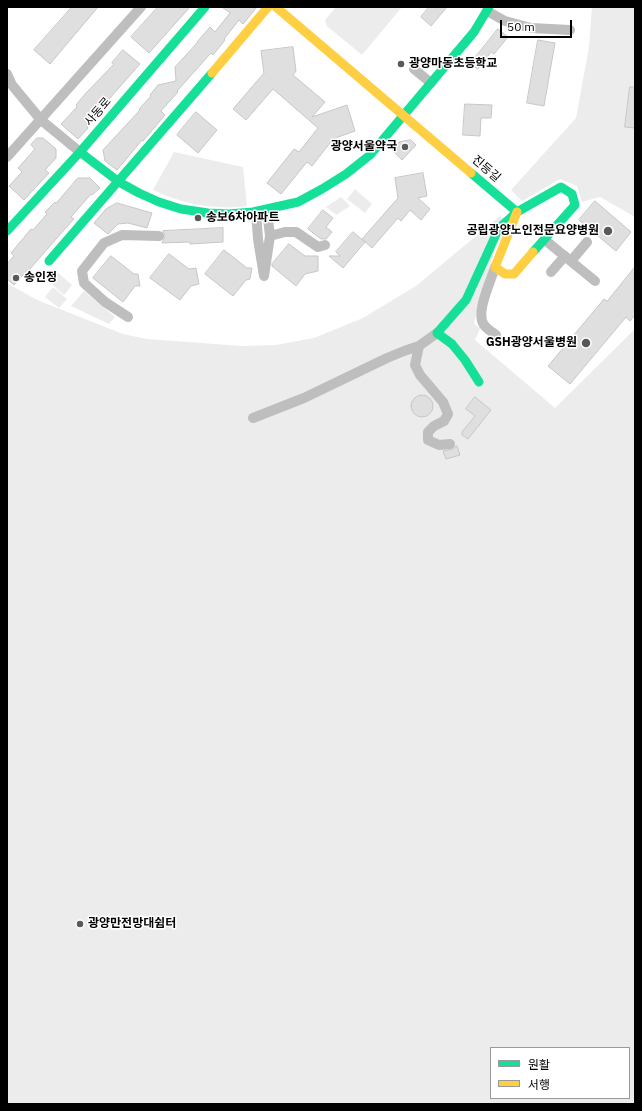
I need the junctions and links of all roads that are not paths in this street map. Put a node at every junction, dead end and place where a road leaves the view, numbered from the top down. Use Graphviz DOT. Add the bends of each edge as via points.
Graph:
graph roads {
  1 [pos="141,7"];
  2 [pos="205,7"];
  3 [pos="268,7"];
  4 [pos="276,7"];
  5 [pos="488,9"];
  6 [pos="570,30"];
  7 [pos="414,69"];
  8 [pos="7,74"];
  9 [pos="431,83"];
  10 [pos="404,115"];
  11 [pos="41,120"];
  12 [pos="80,152"];
  13 [pos="7,157"];
  14 [pos="118,182"];
  15 [pos="267,210"];
  16 [pos="256,212"];
  17 [pos="517,212"];
  18 [pos="9,226"];
  19 [pos="159,236"];
  20 [pos="270,236"];
  21 [pos="544,240"];
  22 [pos="587,242"];
  23 [pos="325,245"];
  24 [pos="568,259"];
  25 [pos="49,261"];
  26 [pos="495,267"];
  27 [pos="551,272"];
  28 [pos="595,281"];
  29 [pos="128,317"];
  30 [pos="437,333"];
  31 [pos="496,335"];
  32 [pos="419,346"];
  33 [pos="478,382"];
  34 [pos="253,418"];
  35 [pos="450,444"];
  1 -- 11 [label="street"];
  2 -- 12 [label="street, 사동로"];
  3 -- 14 [label="street"];
  4 -- 10 [label="street, 진등길"];
  5 -- 6 [label="street" via="505,21 531,28"];
  5 -- 9 [label="street" via="474,32"];
  7 -- 9 [label="street"];
  8 -- 11 [label="street" via="12,85"];
  9 -- 10 [label="street"];
  10 -- 15 [label="street" via="370,155 346,174 298,202"];
  10 -- 17 [label="street, 진등길"];
  11 -- 12 [label="street"];
  11 -- 13 [label="street"];
  12 -- 14 [label="street"];
  12 -- 18 [label="street, 사동로"];
  14 -- 16 [label="street" via="159,202 181,209 208,214"];
  14 -- 25 [label="street"];
  15 -- 16 [label="street"];
  15 -- 20 [label="street"];
  16 -- 20 [label="street" via="264,276"];
  17 -- 21 [label="street" via="562,187 572,194 575,205"];
  17 -- 26 [label="street"];
  17 -- 30 [label="street" via="499,228 466,300"];
  19 -- 29 [label="street" via="122,235 104,243 82,271 84,284"];
  20 -- 23 [label="street" via="296,232 318,247"];
  21 -- 24 [label="street"];
  21 -- 26 [label="street" via="514,274 505,274"];
  22 -- 24 [label="street"];
  24 -- 27 [label="street"];
  24 -- 28 [label="street"];
  26 -- 31 [label="street" via="482,306 481,318 484,325"];
  30 -- 32 [label="street"];
  30 -- 33 [label="street" via="452,344"];
  32 -- 34 [label="street"];
  32 -- 35 [label="street" via="415,365 420,375 443,402 448,414 444,421 428,432 428,440 439,446"];
}
